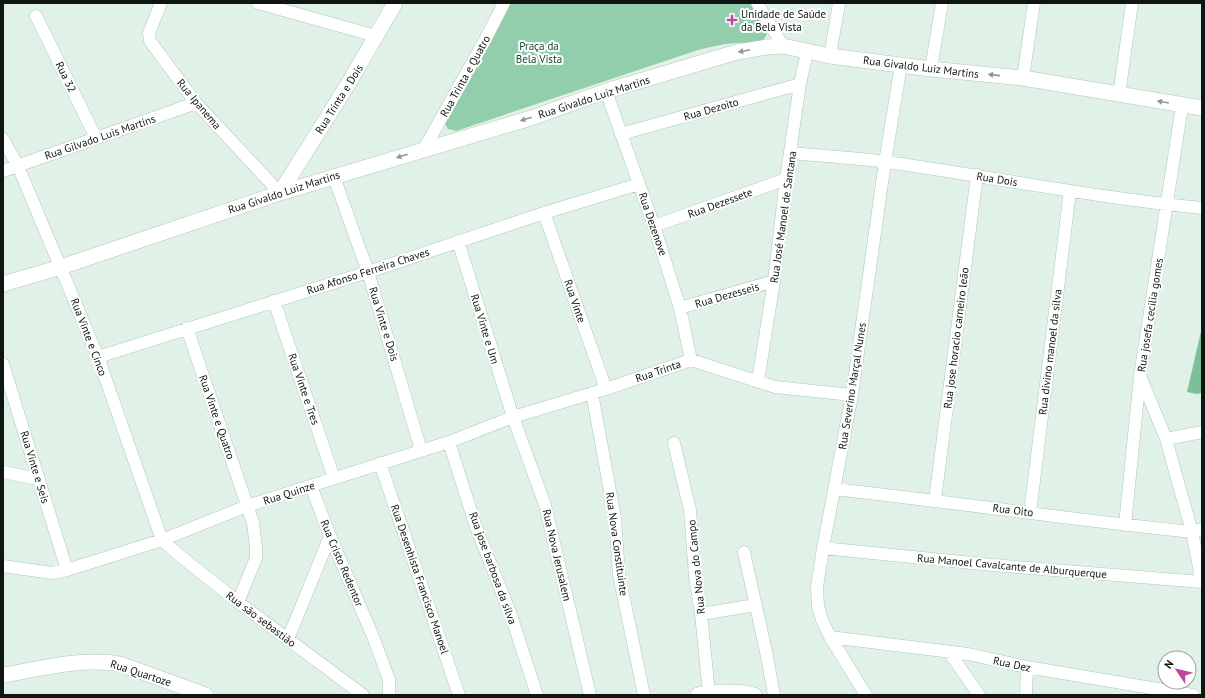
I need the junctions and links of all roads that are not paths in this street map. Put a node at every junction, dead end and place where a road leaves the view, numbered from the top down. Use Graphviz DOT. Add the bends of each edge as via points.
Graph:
graph roads {
  1 [pos="161,3"];
  2 [pos="258,3"];
  3 [pos="395,3"];
  4 [pos="504,3"];
  5 [pos="757,3"];
  6 [pos="839,3"];
  7 [pos="942,3"];
  8 [pos="1034,3"];
  9 [pos="1132,3"];
  10 [pos="286,7"];
  11 [pos="36,16"];
  12 [pos="376,36"];
  13 [pos="783,46"];
  14 [pos="807,52"];
  15 [pos="830,56"];
  16 [pos="901,65"];
  17 [pos="932,69"];
  18 [pos="1023,78"];
  19 [pos="800,84"];
  20 [pos="606,91"];
  21 [pos="1119,95"];
  22 [pos="196,103"];
  23 [pos="1182,106"];
  24 [pos="1202,108"];
  25 [pos="622,134"];
  26 [pos="96,138"];
  27 [pos="3,139"];
  28 [pos="424,149"];
  29 [pos="791,153"];
  30 [pos="885,162"];
  31 [pos="18,166"];
  32 [pos="3,171"];
  33 [pos="334,176"];
  34 [pos="978,176"];
  35 [pos="786,179"];
  36 [pos="639,184"];
  37 [pos="1070,190"];
  38 [pos="280,193"];
  39 [pos="1167,205"];
  40 [pos="1202,208"];
  41 [pos="544,213"];
  42 [pos="654,226"];
  43 [pos="458,242"];
  44 [pos="61,267"];
  45 [pos="368,272"];
  46 [pos="774,281"];
  47 [pos="3,284"];
  48 [pos="274,301"];
  49 [pos="680,308"];
  50 [pos="187,328"];
  51 [pos="98,357"];
  52 [pos="691,360"];
  53 [pos="3,364"];
  54 [pos="5,376"];
  55 [pos="1140,376"];
  56 [pos="758,381"];
  57 [pos="606,389"];
  58 [pos="592,393"];
  59 [pos="852,395"];
  60 [pos="513,417"];
  61 [pos="1202,432"];
  62 [pos="1166,439"];
  63 [pos="449,442"];
  64 [pos="674,443"];
  65 [pos="421,450"];
  66 [pos="380,463"];
  67 [pos="3,472"];
  68 [pos="334,478"];
  69 [pos="38,479"];
  70 [pos="311,486"];
  71 [pos="834,489"];
  72 [pos="935,500"];
  73 [pos="247,506"];
  74 [pos="1030,512"];
  75 [pos="1124,526"];
  76 [pos="1197,531"];
  77 [pos="330,536"];
  78 [pos="162,540"];
  79 [pos="823,548"];
  80 [pos="744,552"];
  81 [pos="3,566"];
  82 [pos="67,570"];
  83 [pos="1202,582"];
  84 [pos="238,602"];
  85 [pos="756,605"];
  86 [pos="701,614"];
  87 [pos="830,637"];
  88 [pos="288,639"];
  89 [pos="950,652"];
  90 [pos="1027,667"];
  91 [pos="3,675"];
  92 [pos="1123,689"];
  93 [pos="704,694"];
  94 [pos="206,695"];
  95 [pos="363,695"];
  96 [pos="389,695"];
  97 [pos="459,695"];
  98 [pos="537,695"];
  99 [pos="590,695"];
  100 [pos="644,695"];
  101 [pos="754,695"];
  102 [pos="774,695"];
  103 [pos="866,695"];
  104 [pos="979,695"];
  105 [pos="1026,695"];
  106 [pos="1193,695"];
  1 -- 22 [label="street, Rua Ipanema" via="149,33 150,41"];
  2 -- 10 [label="street"];
  3 -- 12 [label="street, Rua Trinta e Dois"];
  4 -- 28 [label="street, Rua Trinta e Quatro"];
  5 -- 13 [label="street"];
  6 -- 15 [label="street"];
  7 -- 17 [label="street"];
  8 -- 18 [label="street"];
  9 -- 21 [label="street"];
  10 -- 12 [label="street"];
  11 -- 26 [label="street, Rua 32"];
  12 -- 38 [label="street, Rua Trinta e Dois"];
  13 -- 14 [label="street, Rua Givaldo Luiz Martins"];
  13 -- 20 [label="street, Rua Givaldo Luiz Martins, one-way" via="737,52"];
  14 -- 15 [label="street, Rua Givaldo Luiz Martins"];
  14 -- 19 [label="street, Rua José Manoel de Santana"];
  15 -- 16 [label="street, Rua Givaldo Luiz Martins"];
  16 -- 17 [label="street, Rua Givaldo Luiz Martins"];
  16 -- 30 [label="street, Rua Severino Marçal Nunes"];
  18 -- 17 [label="street, Rua Givaldo Luiz Martins, one-way"];
  18 -- 21 [label="street, Rua Givaldo Luiz Martins"];
  19 -- 25 [label="street, Rua Dezoito"];
  19 -- 29 [label="street, Rua José Manoel de Santana"];
  20 -- 25 [label="street, Rua Dezenove"];
  20 -- 28 [label="street, Rua Givaldo Luiz Martins, one-way" via="531,118"];
  23 -- 21 [label="street, Rua Givaldo Luiz Martins, one-way"];
  22 -- 26 [label="street, Rua Gilvado Luis Martins"];
  22 -- 38 [label="street, Rua Ipanema"];
  23 -- 24 [label="street, Rua Givaldo Luiz Martins"];
  23 -- 39 [label="street, Rua josefa cecilia gomes"];
  25 -- 36 [label="street, Rua Dezenove"];
  26 -- 31 [label="street, Rua Gilvado Luis Martins"];
  27 -- 31 [label="street, Rua Vinte e Cinco"];
  28 -- 33 [label="street, Rua Givaldo Luiz Martins, one-way"];
  29 -- 30 [label="street, Rua Dois"];
  29 -- 35 [label="street, Rua José Manoel de Santana"];
  30 -- 34 [label="street, Rua Dois"];
  30 -- 59 [label="street, Rua Severino Marçal Nunes"];
  31 -- 32 [label="street, Rua Gilvado Luis Martins"];
  31 -- 44 [label="street, Rua Vinte e Cinco"];
  33 -- 38 [label="street, Rua Givaldo Luiz Martins"];
  33 -- 45 [label="street, Rua Vinte e Dois"];
  34 -- 37 [label="street, Rua Dois"];
  34 -- 72 [label="street, Rua jose horacio carneiro leão"];
  35 -- 42 [label="street, Rua Dezessete"];
  35 -- 46 [label="street, Rua José Manoel de Santana"];
  36 -- 41 [label="street, Rua Afonso Ferreira Chaves"];
  36 -- 42 [label="street, Rua Dezenove"];
  37 -- 39 [label="street, Rua Dois"];
  37 -- 74 [label="street, Rua divino manoel da silva"];
  38 -- 44 [label="street, Rua Givaldo Luiz Martins"];
  39 -- 40 [label="street, Rua Dois"];
  39 -- 55 [label="street, Rua josefa cecilia gomes"];
  41 -- 43 [label="street, Rua Afonso Ferreira Chaves"];
  41 -- 57 [label="street, Rua Vinte"];
  42 -- 49 [label="street, Rua Dezenove"];
  43 -- 45 [label="street, Rua Afonso Ferreira Chaves"];
  43 -- 60 [label="street, Rua Vinte e Um"];
  44 -- 47 [label="street, Rua Givaldo Luiz Martins"];
  44 -- 51 [label="street, Rua Vinte e Cinco"];
  45 -- 48 [label="street, Rua Afonso Ferreira Chaves"];
  45 -- 65 [label="street, Rua Vinte e Dois"];
  46 -- 49 [label="street, Rua Dezesseis"];
  46 -- 56 [label="street, Rua José Manoel de Santana"];
  48 -- 50 [label="street, Rua Afonso Ferreira Chaves"];
  48 -- 68 [label="street, Rua Vinte e Tres"];
  49 -- 52 [label="street, Rua Dezenove"];
  50 -- 51 [label="street, Rua Afonso Ferreira Chaves"];
  50 -- 73 [label="street, Rua Vinte e Quatro"];
  51 -- 78 [label="street, Rua Vinte e Cinco"];
  52 -- 56 [label="street, Rua Trinta"];
  52 -- 57 [label="street, Rua Trinta"];
  53 -- 54 [label="street, Rua Vinte e Seis"];
  54 -- 69 [label="street, Rua Vinte e Seis"];
  55 -- 62 [label="street"];
  55 -- 75 [label="street, Rua josefa cecilia gomes"];
  56 -- 59 [label="street, Rua Trinta" via="775,387"];
  57 -- 58 [label="street, Rua Trinta"];
  58 -- 60 [label="street, Rua Trinta"];
  58 -- 100 [label="street, Rua Nova Constituinte" via="615,518 619,575"];
  59 -- 71 [label="street, Rua Severino Marçal Nunes"];
  60 -- 63 [label="street, Rua Quinze"];
  60 -- 99 [label="street, Rua Nova Jerusalem" via="546,505"];
  61 -- 62 [label="street"];
  62 -- 76 [label="street"];
  63 -- 65 [label="street, Rua Quinze"];
  63 -- 98 [label="street, Rua jose barbosa da silva" via="476,527 511,615"];
  64 -- 86 [label="street, Rua Nova do Campo" via="690,510"];
  65 -- 66 [label="street, Rua Quinze"];
  66 -- 68 [label="street, Rua Quinze"];
  66 -- 97 [label="street, Rua Desenhista Francisco Manoel"];
  67 -- 69 [label="street"];
  68 -- 70 [label="street, Rua Quinze"];
  69 -- 82 [label="street, Rua Vinte e Seis"];
  70 -- 73 [label="street, Rua Quinze"];
  70 -- 77 [label="street, Rua Cristo Redentor"];
  71 -- 72 [label="street, Rua Oito"];
  71 -- 79 [label="street, Rua Severino Marçal Nunes"];
  72 -- 74 [label="street, Rua Oito"];
  73 -- 78 [label="street, Rua Quinze"];
  73 -- 84 [label="street, Rua Vinte e Quatro" via="254,530 256,558"];
  74 -- 75 [label="street, Rua Oito"];
  75 -- 76 [label="street, Rua Oito"];
  76 -- 83 [label="street"];
  77 -- 88 [label="street"];
  77 -- 96 [label="street, Rua Cristo Redentor" via="374,639 389,680"];
  78 -- 82 [label="street, Rua Quinze"];
  78 -- 84 [label="street, Rua são sebastião"];
  79 -- 83 [label="street, Rua Manoel Cavalcante de Alburquerque"];
  79 -- 87 [label="street, Rua Severino Marçal Nunes" via="817,587 818,606"];
  80 -- 85 [label="street"];
  81 -- 82 [label="street" via="52,573"];
  84 -- 88 [label="street, Rua são sebastião"];
  85 -- 86 [label="street"];
  85 -- 102 [label="street"];
  86 -- 93 [label="street, Rua Nova do Campo"];
  87 -- 89 [label="street, Rua Dez"];
  87 -- 103 [label="street, Rua Severino Marçal Nunes"];
  88 -- 95 [label="street, Rua são sebastião"];
  89 -- 90 [label="street, Rua Dez"];
  89 -- 104 [label="street"];
  90 -- 92 [label="street, Rua Dez"];
  90 -- 105 [label="street"];
  91 -- 94 [label="street, Rua Quartoze" via="103,661 120,664"];
  92 -- 106 [label="street, Rua Dez"];
  93 -- 101 [label="street" via="739,691"];
}
